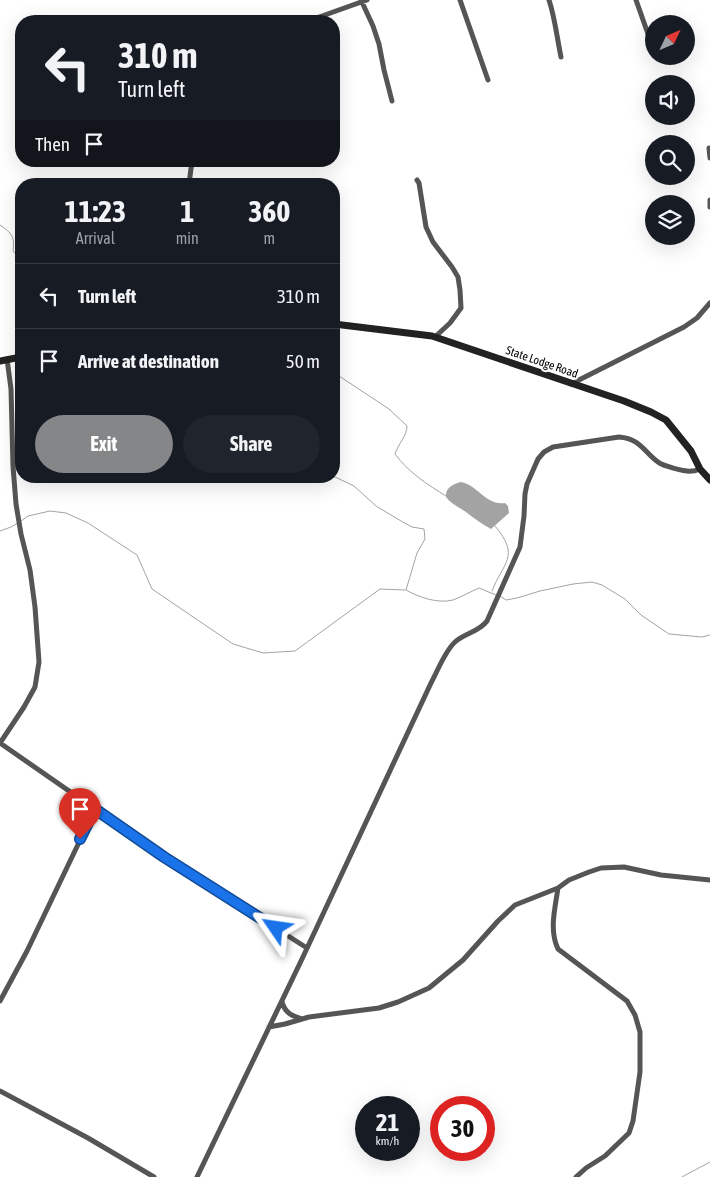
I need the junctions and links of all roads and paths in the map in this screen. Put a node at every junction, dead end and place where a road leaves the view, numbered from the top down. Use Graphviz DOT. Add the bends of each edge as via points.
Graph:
graph roads {
  1 [pos="460,0"];
  2 [pos="549,0"];
  3 [pos="636,0"];
  4 [pos="363,1"];
  5 [pos="324,15"];
  6 [pos="645,26"];
  7 [pos="562,57"];
  8 [pos="488,80"];
  9 [pos="392,102"];
  10 [pos="709,148"];
  11 [pos="710,158"];
  12 [pos="417,180"];
  13 [pos="710,200"];
  14 [pos="710,207"];
  15 [pos="710,303"];
  16 [pos="340,325"];
  17 [pos="435,337"];
  18 [pos="3,360"];
  19 [pos="571,384"];
  20 [pos="700,469"];
  21 [pos="710,480"];
  22 [pos="0,743"];
  23 [pos="95,809"];
  24 [pos="710,880"];
  25 [pos="558,888"];
  26 [pos="307,948"];
  27 [pos="0,1001"];
  28 [pos="282,1001"];
  29 [pos="302,1019"];
  30 [pos="270,1027"];
  31 [pos="0,1092"];
  32 [pos="154,1177"];
  33 [pos="197,1177"];
  34 [pos="576,1177"];
  1 -- 8 [label="street"];
  2 -- 7 [label="street"];
  3 -- 6 [label="street"];
  4 -- 5 [label="street"];
  4 -- 9 [label="street" via="379,44"];
  10 -- 11 [label="street"];
  12 -- 17 [label="street" via="426,227 458,277 460,290 461,308"];
  13 -- 14 [label="street"];
  15 -- 19 [label="street" via="684,327"];
  16 -- 17 [label="street, State Lodge Road"];
  17 -- 19 [label="street, State Lodge Road"];
  18 -- 22 [label="street" via="11,389 16,504 30,570 39,662 35,688"];
  19 -- 20 [label="street, State Lodge Road" via="624,401 666,420 692,451"];
  20 -- 21 [label="street, State Lodge Road"];
  20 -- 26 [label="street" via="687,471 663,465 634,440 625,438 553,447 536,462 525,494 520,547 494,605 484,625 450,646"];
  22 -- 23 [label="street"];
  23 -- 26 [label="street"];
  23 -- 27 [label="street"];
  24 -- 25 [label="street" via="613,867 595,870"];
  25 -- 29 [label="street" via="515,905 463,960 429,988 378,1008"];
  25 -- 34 [label="street" via="553,930 558,949 626,1001 640,1032 640,1072 629,1133"];
  26 -- 28 [label="street"];
  28 -- 29 [label="street" via="286,1011"];
  28 -- 30 [label="street"];
  29 -- 30 [label="street"];
  30 -- 33 [label="street"];
  31 -- 32 [label="street"];
}
